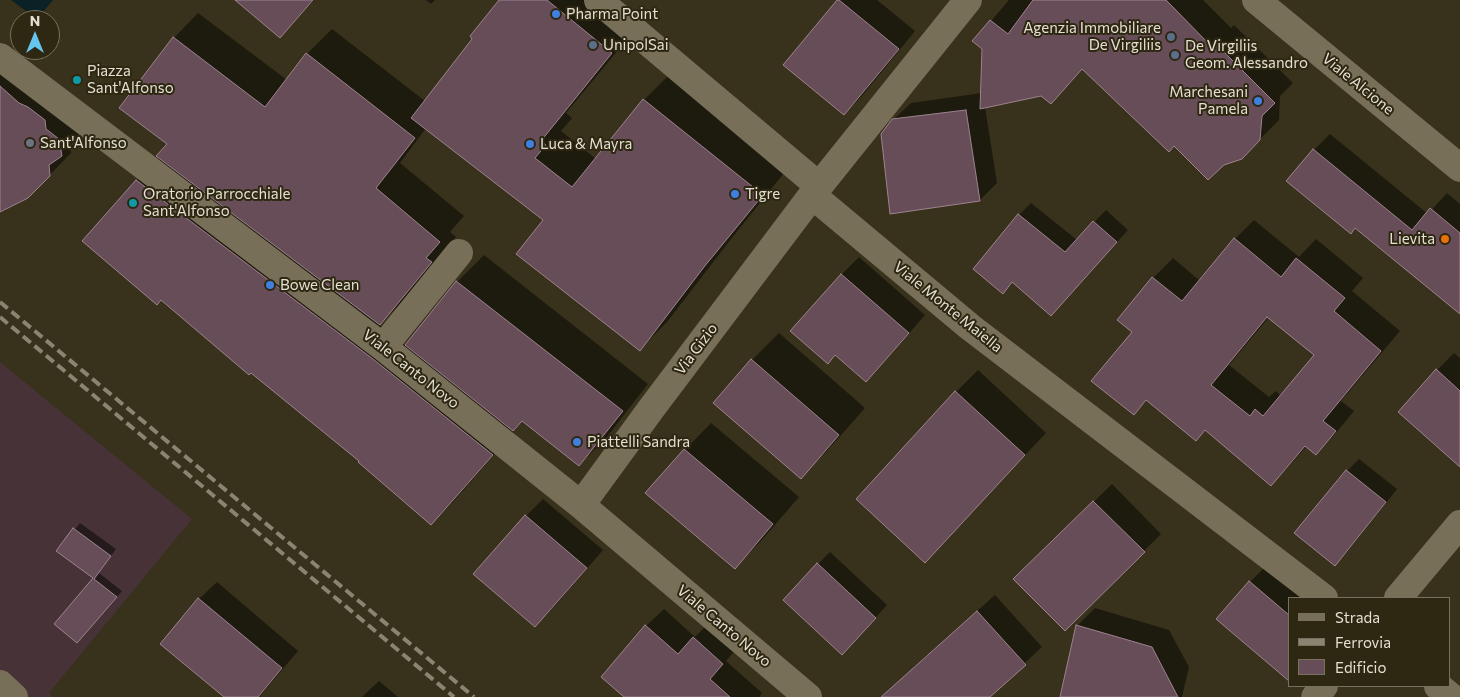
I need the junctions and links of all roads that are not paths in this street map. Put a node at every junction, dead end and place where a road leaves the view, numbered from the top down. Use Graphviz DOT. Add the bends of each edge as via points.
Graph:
graph roads {
  1 [pos="598,0"];
  2 [pos="968,0"];
  3 [pos="1256,0"];
  4 [pos="0,57"];
  5 [pos="1460,168"];
  6 [pos="816,190"];
  7 [pos="459,253"];
  8 [pos="383,346"];
  9 [pos="582,505"];
  10 [pos="1460,524"];
  11 [pos="1323,597"];
  12 [pos="1399,597"];
  13 [pos="0,684"];
  14 [pos="1323,687"];
  15 [pos="1439,687"];
  16 [pos="14,697"];
  17 [pos="808,697"];
  18 [pos="1315,697"];
  19 [pos="1452,697"];
  1 -- 6 [label="street, Viale Monte Maiella"];
  2 -- 6 [label="street, Via Gizio"];
  3 -- 5 [label="street, Viale Alcione"];
  4 -- 8 [label="street, Viale Canto Novo"];
  6 -- 9 [label="street, Via Gizio"];
  6 -- 11 [label="street, Viale Monte Maiella" via="970,327"];
  7 -- 8 [label="street"];
  8 -- 9 [label="street, Viale Canto Novo"];
  9 -- 17 [label="street, Viale Canto Novo"];
  10 -- 12 [label="street"];
  13 -- 16 [label="street"];
  14 -- 18 [label="street"];
  15 -- 19 [label="street"];
}
